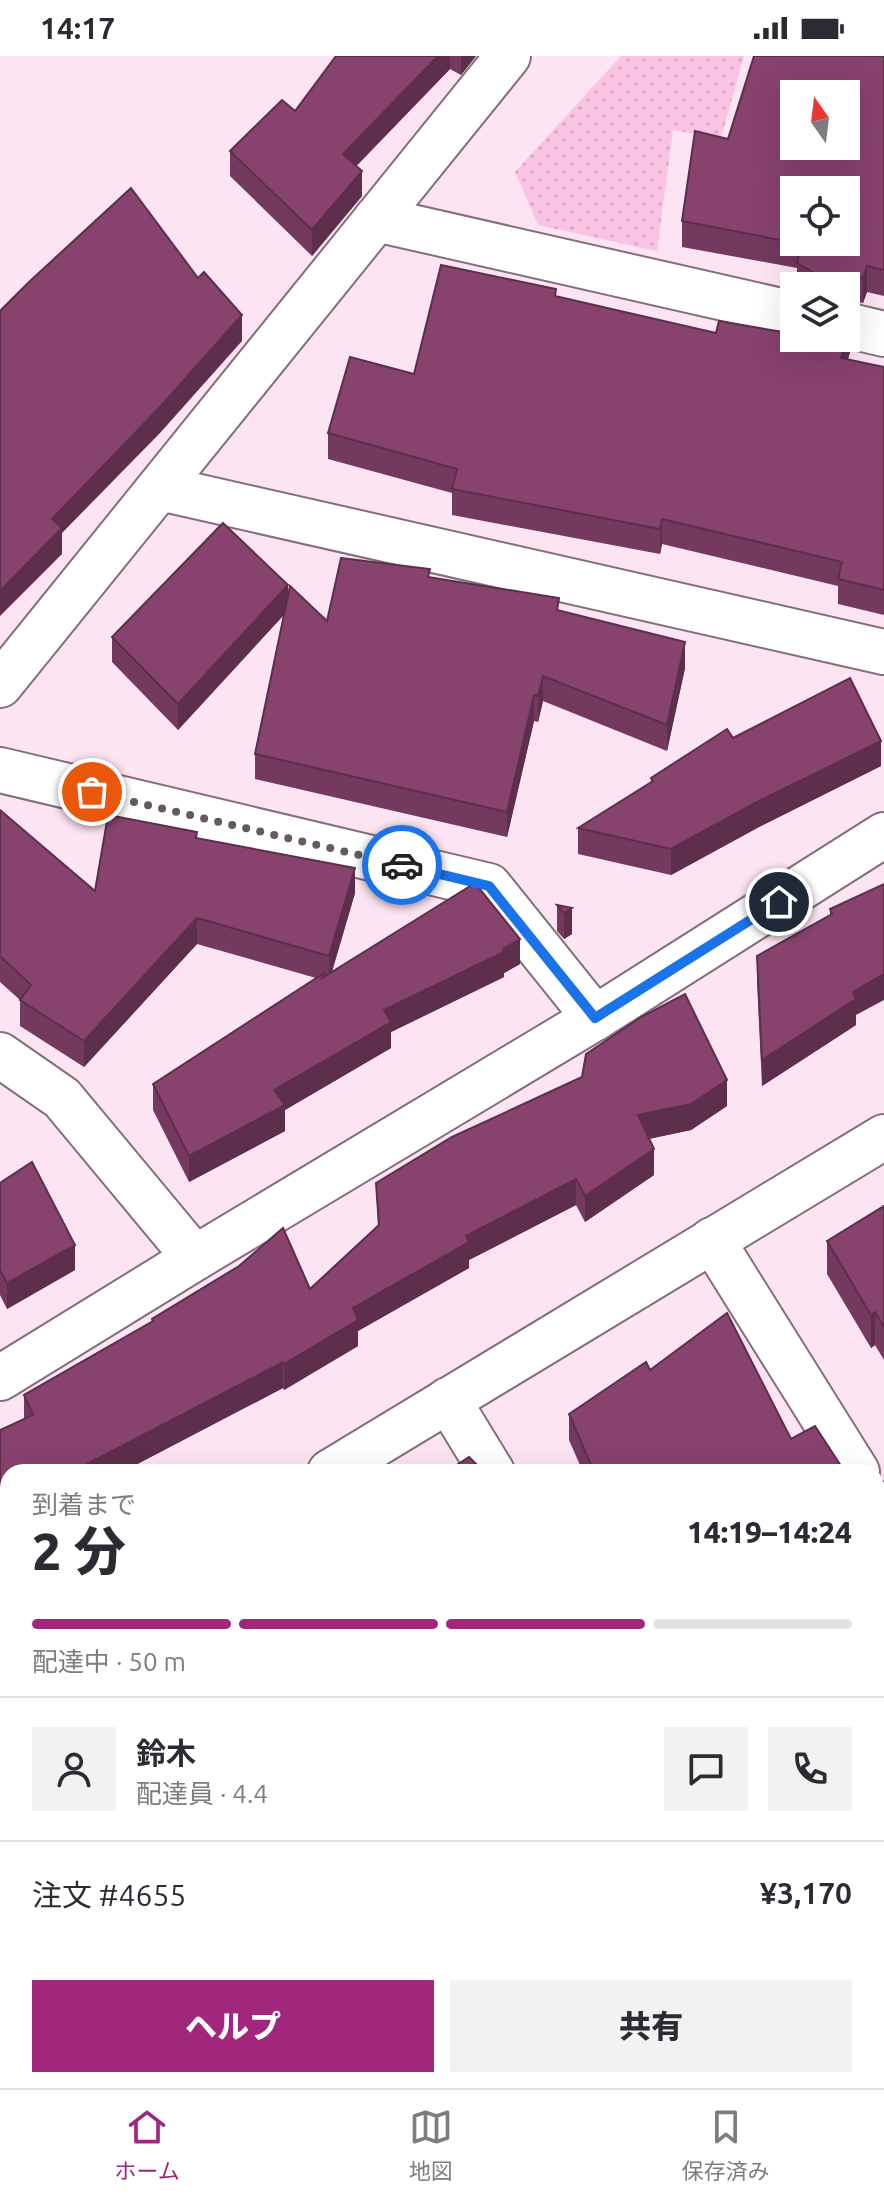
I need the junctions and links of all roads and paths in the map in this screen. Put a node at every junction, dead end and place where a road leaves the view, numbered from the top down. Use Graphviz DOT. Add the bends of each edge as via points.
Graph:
graph roads {
  1 [pos="508,56"];
  2 [pos="376,219"];
  3 [pos="780,311"];
  4 [pos="860,328"];
  5 [pos="884,334"];
  6 [pos="160,488"];
  7 [pos="884,652"];
  8 [pos="0,685"];
  9 [pos="0,770"];
  10 [pos="884,835"];
  11 [pos="595,1018"];
  12 [pos="0,1055"];
  13 [pos="884,1137"];
  14 [pos="712,1240"];
  15 [pos="195,1258"];
  16 [pos="0,1378"];
  17 [pos="448,1400"];
  18 [pos="343,1464"];
  19 [pos="487,1464"];
  20 [pos="852,1464"];
  1 -- 2 [label="street"];
  2 -- 3 [label="street"];
  2 -- 6 [label="street"];
  4 -- 5 [label="street"];
  6 -- 7 [label="street"];
  6 -- 8 [label="street"];
  9 -- 11 [label="street" via="489,886"];
  10 -- 11 [label="street"];
  11 -- 15 [label="street"];
  12 -- 15 [label="street" via="62,1098"];
  13 -- 14 [label="street"];
  14 -- 17 [label="street"];
  14 -- 20 [label="street"];
  15 -- 16 [label="street"];
  17 -- 18 [label="street"];
  17 -- 19 [label="street"];
}
